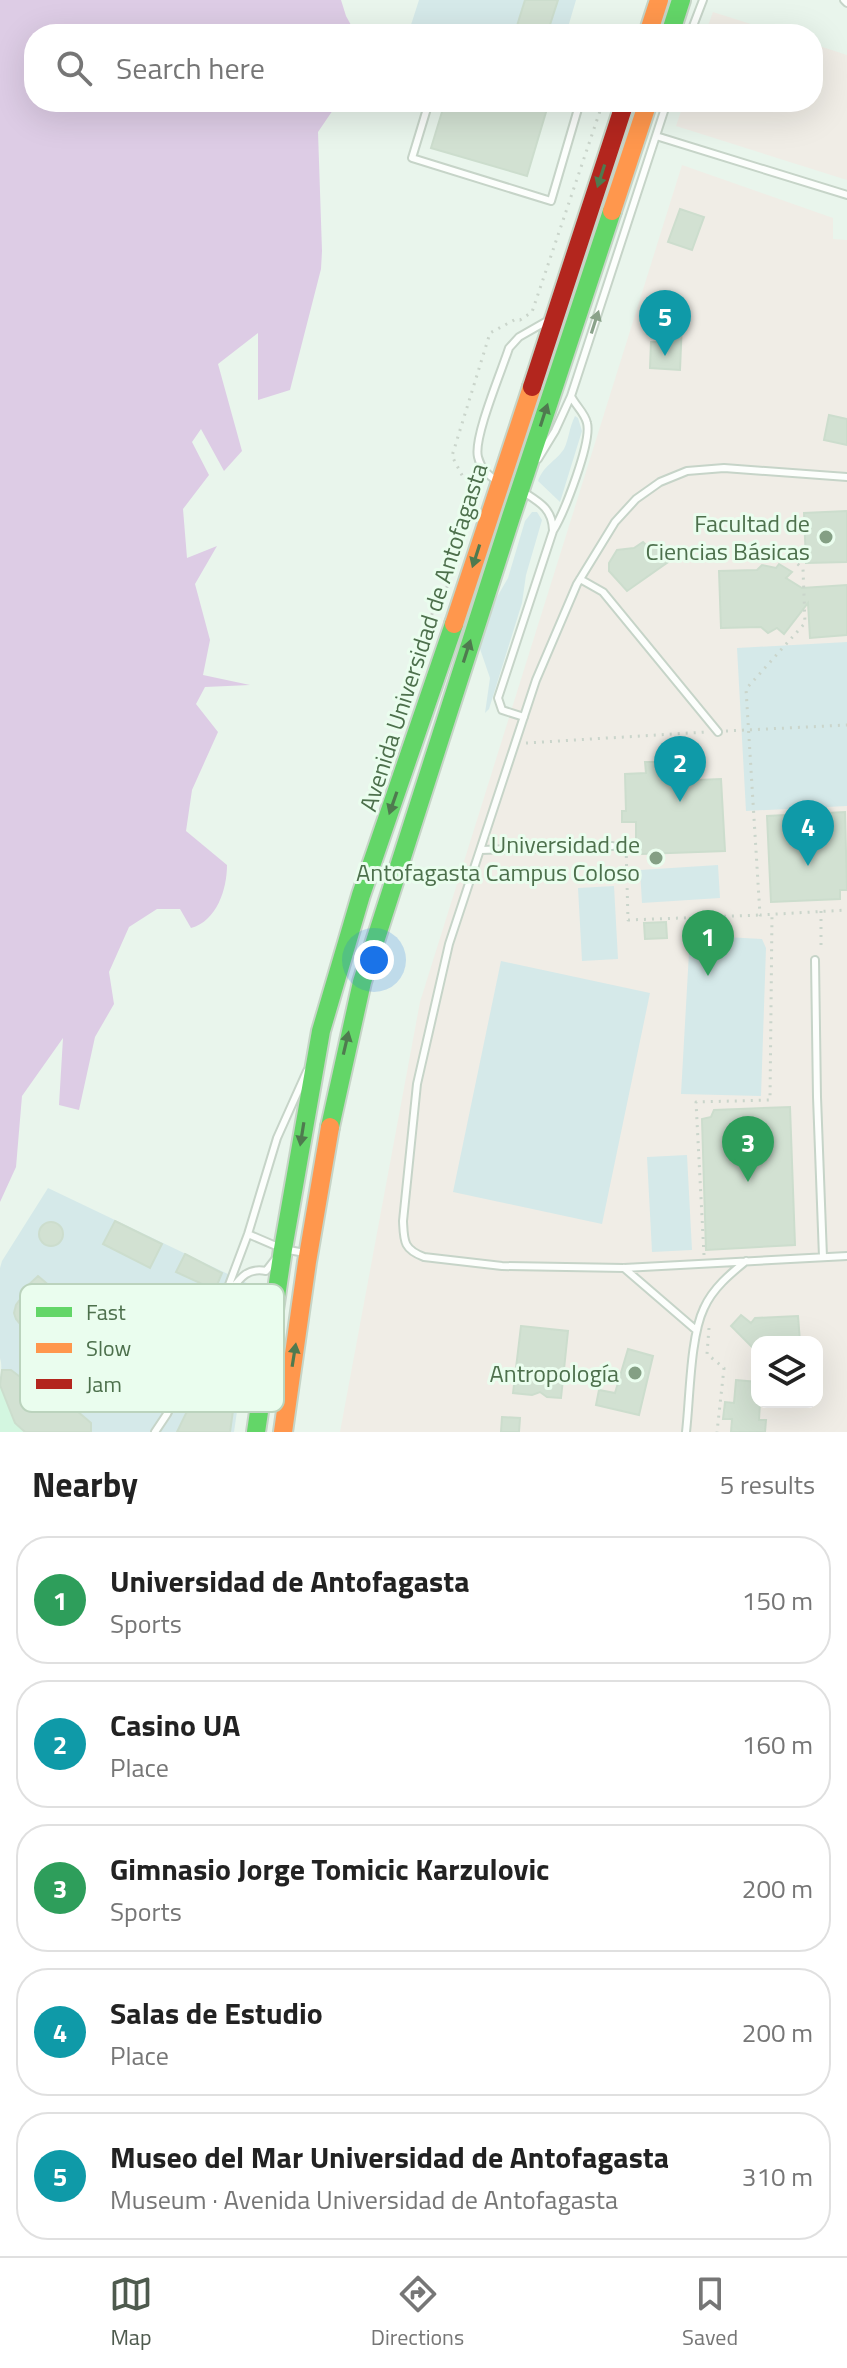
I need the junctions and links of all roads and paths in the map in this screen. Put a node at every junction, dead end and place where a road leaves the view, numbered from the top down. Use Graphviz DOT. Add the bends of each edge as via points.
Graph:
graph roads {
  1 [pos="659,0"];
  2 [pos="681,0"];
  3 [pos="703,0"];
  4 [pos="651,24"];
  5 [pos="673,24"];
  6 [pos="694,24"];
  7 [pos="426,112"];
  8 [pos="577,112"];
  9 [pos="617,112"];
  10 [pos="645,112"];
  11 [pos="664,112"];
  12 [pos="656,136"];
  13 [pos="847,195"];
  14 [pos="554,317"];
  15 [pos="571,396"];
  16 [pos="847,477"];
  17 [pos="500,482"];
  18 [pos="520,489"];
  19 [pos="553,531"];
  20 [pos="786,553"];
  21 [pos="580,579"];
  22 [pos="524,717"];
  23 [pos="847,725"];
  24 [pos="747,730"];
  25 [pos="718,732"];
  26 [pos="514,744"];
  27 [pos="612,846"];
  28 [pos="481,850"];
  29 [pos="847,910"];
  30 [pos="821,911"];
  31 [pos="772,914"];
  32 [pos="760,915"];
  33 [pos="818,959"];
  34 [pos="316,1050"];
  35 [pos="248,1234"];
  36 [pos="283,1249"];
  37 [pos="310,1253"];
  38 [pos="847,1256"];
  39 [pos="823,1257"];
  40 [pos="746,1261"];
  41 [pos="705,1263"];
  42 [pos="624,1268"];
  43 [pos="229,1284"];
  44 [pos="236,1284"];
  45 [pos="278,1284"];
  46 [pos="709,1325"];
  47 [pos="696,1330"];
  48 [pos="168,1412"];
  49 [pos="259,1412"];
  50 [pos="155,1432"];
  51 [pos="256,1432"];
  52 [pos="283,1432"];
  53 [pos="686,1432"];
  54 [pos="717,1432"];
  1 -- 4 [label="main road"];
  2 -- 5 [label="main road"];
  3 -- 6 [label="lane"];
  7 -- 8 [label="lane" via="412,158 551,201"];
  9 -- 14 [label="main road, Avenida Universidad de Antofagasta, one-way"];
  18 -- 10 [label="main road, Avenida Universidad de Antofagasta, one-way"];
  11 -- 12 [label="lane"];
  12 -- 13 [label="lane"];
  15 -- 12 [label="lane, one-way"];
  14 -- 17 [label="main road, Avenida Universidad de Antofagasta"];
  14 -- 17 [label="lane" via="509,348 480,435 480,464"];
  15 -- 18 [label="lane"];
  15 -- 19 [label="lane" via="588,426 563,515"];
  16 -- 21 [label="lane" via="724,468 687,471 636,499 615,522"];
  17 -- 18 [label="lane"];
  17 -- 34 [label="main road, Avenida Universidad de Antofagasta, one-way" via="361,895"];
  18 -- 19 [label="lane" via="546,508"];
  37 -- 18 [label="main road, Avenida Universidad de Antofagasta, one-way" via="331,1117 362,982"];
  19 -- 22 [label="lane" via="498,698 502,710"];
  20 -- 24 [label="path" via="803,569 805,623 746,689"];
  21 -- 22 [label="lane"];
  21 -- 25 [label="lane" via="603,592"];
  22 -- 26 [label="lane"];
  23 -- 24 [label="path"];
  24 -- 25 [label="path"];
  24 -- 32 [label="path"];
  25 -- 26 [label="path"];
  26 -- 28 [label="lane"];
  27 -- 28 [label="lane"];
  27 -- 32 [label="path" via="626,845 628,920"];
  28 -- 42 [label="lane" via="449,944 417,1084 404,1241 424,1257 502,1266"];
  29 -- 30 [label="path"];
  30 -- 31 [label="path"];
  30 -- 33 [label="path"];
  31 -- 32 [label="path"];
  31 -- 41 [label="path" via="770,1100 696,1102"];
  33 -- 39 [label="lane"];
  34 -- 35 [label="lane" via="277,1138"];
  34 -- 36 [label="main road, Avenida Universidad de Antofagasta, one-way"];
  35 -- 36 [label="lane"];
  35 -- 43 [label="lane"];
  36 -- 37 [label="lane"];
  36 -- 44 [label="lane" via="266,1271 245,1273"];
  36 -- 45 [label="main road, Avenida Universidad de Antofagasta"];
  52 -- 37 [label="main road, Avenida Universidad de Antofagasta, one-way"];
  38 -- 39 [label="lane"];
  39 -- 40 [label="lane"];
  40 -- 41 [label="lane"];
  40 -- 47 [label="lane" via="717,1288"];
  41 -- 42 [label="lane"];
  42 -- 47 [label="lane"];
  46 -- 54 [label="path" via="707,1354 724,1368"];
  47 -- 53 [label="lane"];
  48 -- 50 [label="lane"];
  49 -- 51 [label="main road, Avenida Universidad de Antofagasta"];
}
